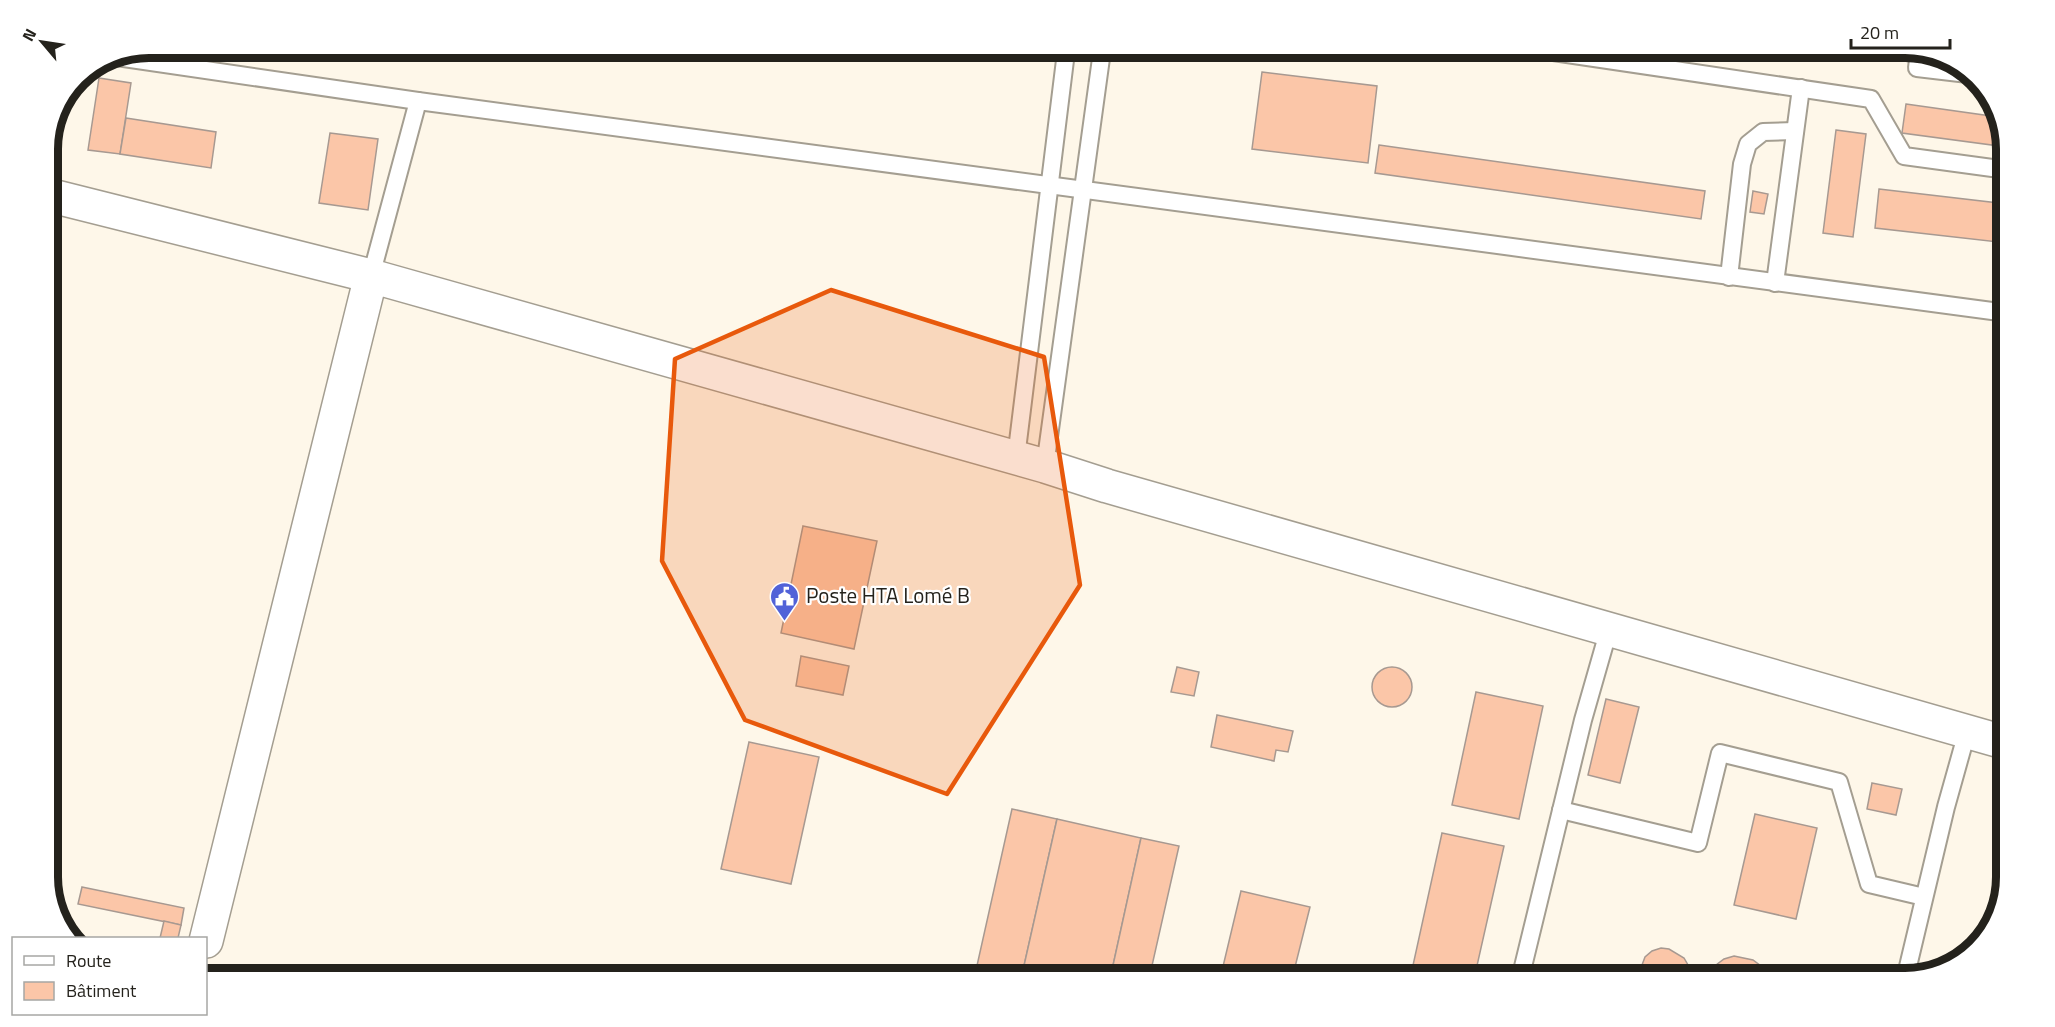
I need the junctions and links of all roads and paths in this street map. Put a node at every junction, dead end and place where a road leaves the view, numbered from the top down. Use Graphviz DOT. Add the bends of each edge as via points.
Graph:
graph roads {
  1 [pos="1065,58"];
  2 [pos="1101,58"];
  3 [pos="1595,58"];
  4 [pos="1918,59"];
  5 [pos="135,60"];
  6 [pos="1953,72"];
  7 [pos="1801,88"];
  8 [pos="418,101"];
  9 [pos="1795,131"];
  10 [pos="1996,169"];
  11 [pos="1050,186"];
  12 [pos="1084,190"];
  13 [pos="59,198"];
  14 [pos="371,276"];
  15 [pos="1729,277"];
  16 [pos="1775,283"];
  17 [pos="1996,312"];
  18 [pos="1030,462"];
  19 [pos="1609,629"];
  20 [pos="1967,732"];
  21 [pos="1996,740"];
  22 [pos="1561,810"];
  23 [pos="1924,897"];
  24 [pos="207,937"];
  25 [pos="1523,968"];
  26 [pos="1908,968"];
  1 -- 11 [label="lane"];
  2 -- 12 [label="lane"];
  3 -- 7 [label="lane"];
  4 -- 6 [label="lane" via="1917,68"];
  5 -- 8 [label="lane"];
  7 -- 9 [label="lane"];
  7 -- 10 [label="lane" via="1871,99 1904,156"];
  8 -- 11 [label="lane"];
  8 -- 14 [label="lane"];
  9 -- 15 [label="lane" via="1763,132 1748,144 1742,164"];
  9 -- 16 [label="lane"];
  11 -- 12 [label="lane"];
  11 -- 18 [label="lane"];
  12 -- 15 [label="lane"];
  12 -- 18 [label="lane"];
  13 -- 14 [label="street"];
  14 -- 18 [label="street"];
  14 -- 24 [label="street"];
  15 -- 16 [label="lane"];
  16 -- 17 [label="lane"];
  18 -- 19 [label="street"];
  19 -- 20 [label="street"];
  19 -- 22 [label="lane"];
  20 -- 21 [label="street"];
  20 -- 23 [label="lane"];
  22 -- 23 [label="lane" via="1698,843 1720,753 1731,755 1839,782 1869,884"];
  22 -- 25 [label="lane"];
  23 -- 26 [label="lane"];
}
